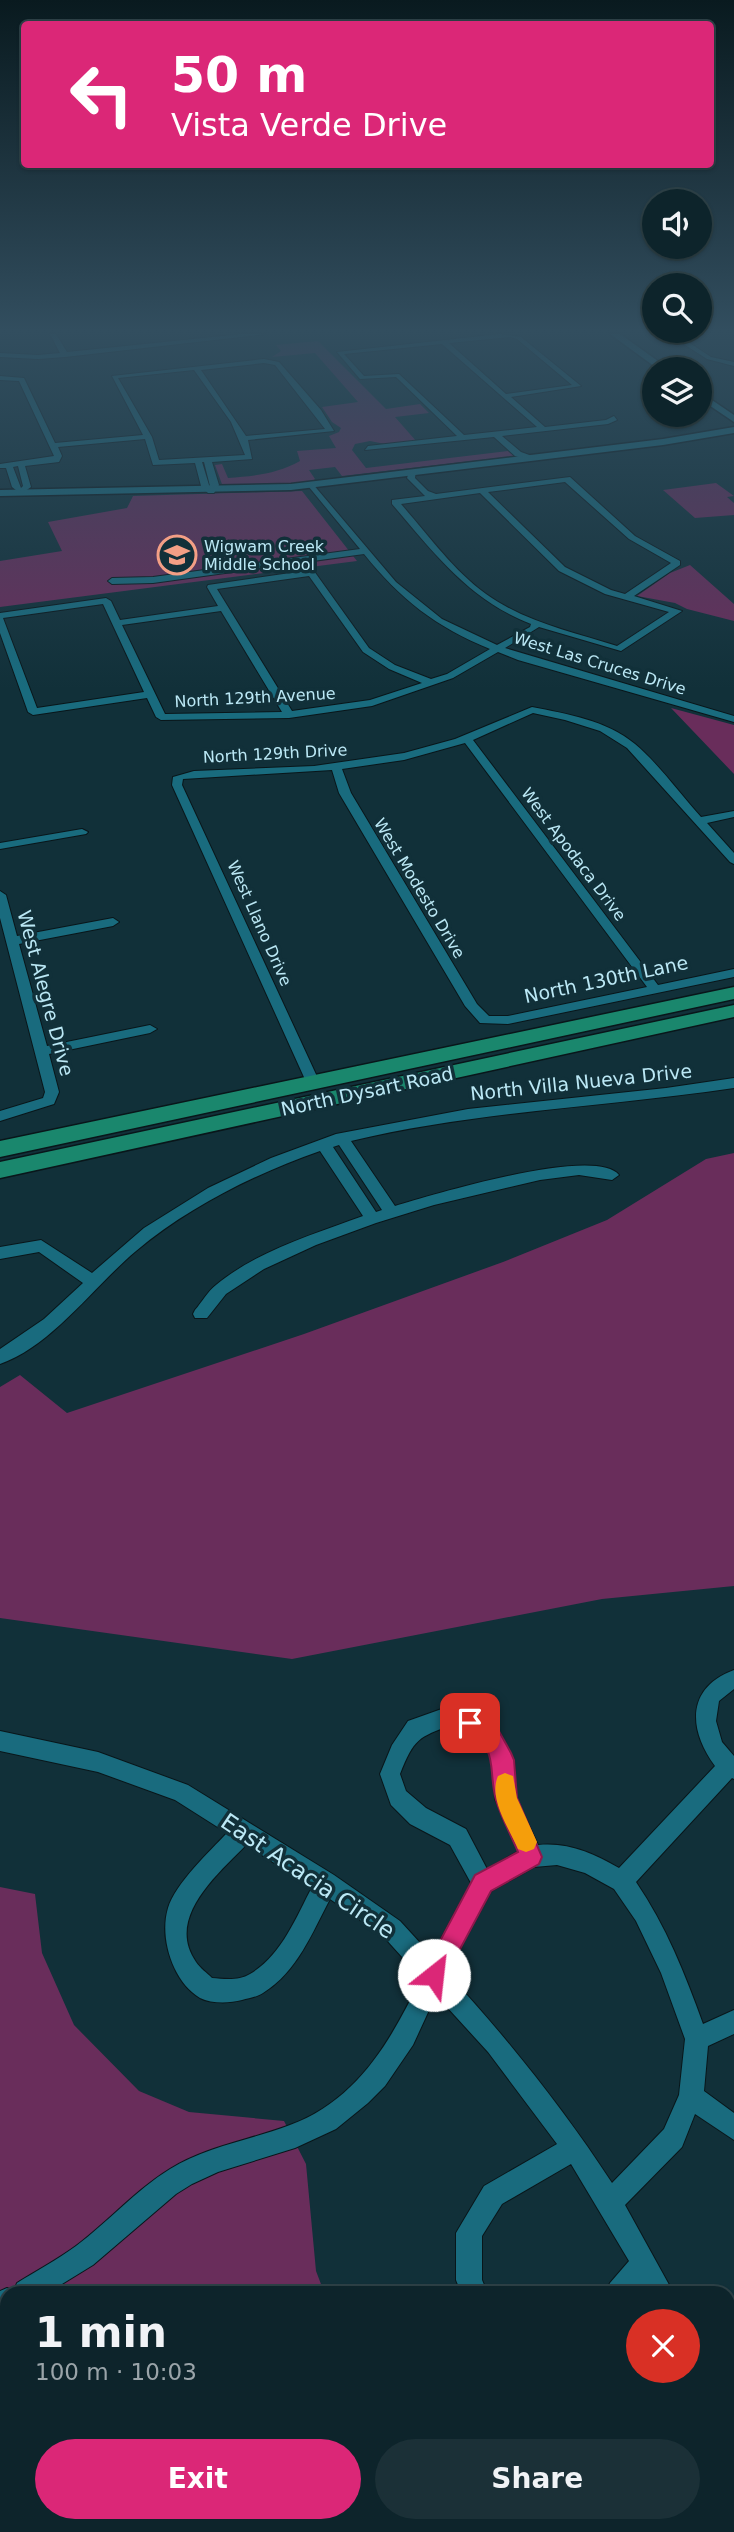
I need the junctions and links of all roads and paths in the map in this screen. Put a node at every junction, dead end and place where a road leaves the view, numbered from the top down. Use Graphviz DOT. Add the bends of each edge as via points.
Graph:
graph roads {
  1 [pos="56,452"];
  2 [pos="153,452"];
  3 [pos="247,452"];
  4 [pos="516,452"];
  5 [pos="527,452"];
  6 [pos="572,452"];
  7 [pos="529,458"];
  8 [pos="198,461"];
  9 [pos="208,461"];
  10 [pos="21,464"];
  11 [pos="5,466"];
  12 [pos="413,472"];
  13 [pos="312,485"];
  14 [pos="481,490"];
  15 [pos="211,491"];
  16 [pos="21,492"];
  17 [pos="0,493"];
  18 [pos="434,496"];
  19 [pos="366,551"];
  20 [pos="112,581"];
  21 [pos="627,597"];
  22 [pos="224,608"];
  23 [pos="0,618"];
  24 [pos="536,622"];
  25 [pos="116,623"];
  26 [pos="492,647"];
  27 [pos="429,682"];
  28 [pos="150,694"];
  29 [pos="289,715"];
  30 [pos="734,719"];
  31 [pos="467,739"];
  32 [pos="336,767"];
  33 [pos="178,777"];
  34 [pos="734,814"];
  35 [pos="698,821"];
  36 [pos="82,832"];
  37 [pos="0,846"];
  38 [pos="734,860"];
  39 [pos="0,895"];
  40 [pos="113,922"];
  41 [pos="13,941"];
  42 [pos="734,973"];
  43 [pos="654,988"];
  44 [pos="734,993"];
  45 [pos="734,1011"];
  46 [pos="485,1020"];
  47 [pos="150,1029"];
  48 [pos="42,1051"];
  49 [pos="313,1083"];
  50 [pos="734,1083"];
  51 [pos="0,1116"];
  52 [pos="341,1138"];
  53 [pos="323,1143"];
  54 [pos="0,1149"];
  55 [pos="0,1170"];
  56 [pos="611,1175"];
  57 [pos="391,1212"];
  58 [pos="371,1217"];
  59 [pos="0,1253"];
  60 [pos="93,1282"];
  61 [pos="201,1314"];
  62 [pos="0,1357"];
  63 [pos="734,1679"];
  64 [pos="0,1741"];
  65 [pos="732,1767"];
  66 [pos="244,1831"];
  67 [pos="531,1857"];
  68 [pos="622,1881"];
  69 [pos="326,1883"];
  70 [pos="483,1883"];
  71 [pos="434,1975"];
  72 [pos="734,2022"];
  73 [pos="697,2039"];
  74 [pos="691,2096"];
  75 [pos="734,2128"];
  76 [pos="574,2147"];
  77 [pos="610,2203"];
  78 [pos="644,2263"];
  79 [pos="36,2286"];
  80 [pos="472,2286"];
  81 [pos="624,2286"];
  82 [pos="657,2286"];
  1 -- 10 [label="street" via="56,460"];
  2 -- 8 [label="street" via="156,463"];
  3 -- 9 [label="street" via="249,457"];
  4 -- 7 [label="street"];
  5 -- 7 [label="street"];
  6 -- 7 [label="street"];
  7 -- 12 [label="street"];
  8 -- 9 [label="street"];
  8 -- 15 [label="street" via="205,486"];
  9 -- 15 [label="street" via="215,485"];
  10 -- 11 [label="street"];
  10 -- 16 [label="street" via="27,487"];
  11 -- 16 [label="street"];
  12 -- 13 [label="street"];
  12 -- 18 [label="street" via="411,478"];
  13 -- 15 [label="street"];
  13 -- 19 [label="street, West Las Cruces Drive"];
  14 -- 18 [label="street"];
  14 -- 21 [label="street" via="562,569"];
  14 -- 21 [label="street" via="567,479 640,544 677,563"];
  15 -- 16 [label="street"];
  16 -- 17 [label="street"];
  18 -- 24 [label="street" via="395,502 459,576 485,597"];
  19 -- 20 [label="street" via="153,580"];
  19 -- 26 [label="street, West Las Cruces Drive" via="422,609"];
  21 -- 24 [label="street" via="677,611 618,649"];
  22 -- 25 [label="street"];
  22 -- 27 [label="street" via="211,586 311,573 366,650"];
  22 -- 29 [label="street"];
  23 -- 25 [label="street" via="106,601"];
  23 -- 28 [label="street, North 129th Avenue" via="33,712"];
  24 -- 26 [label="street, North 129th Avenue" via="534,628"];
  25 -- 28 [label="street"];
  26 -- 27 [label="street, North 129th Avenue" via="450,676"];
  26 -- 30 [label="street, West Las Cruces Drive"];
  27 -- 29 [label="street, North 129th Avenue" via="372,703"];
  28 -- 29 [label="street, North 129th Avenue" via="161,717"];
  31 -- 32 [label="street, North 129th Drive" via="434,750"];
  31 -- 35 [label="street, North 129th Drive" via="532,710 604,729 631,746"];
  31 -- 43 [label="street, West Apodaca Drive"];
  32 -- 33 [label="street, North 129th Drive"];
  32 -- 46 [label="street, West Modesto Drive" via="345,793 472,1006"];
  33 -- 49 [label="street, West Llano Drive" via="177,785"];
  34 -- 35 [label="street"];
  35 -- 38 [label="street"];
  36 -- 37 [label="street"];
  39 -- 41 [label="street, West Alegre Drive"];
  40 -- 41 [label="street"];
  41 -- 48 [label="street, West Alegre Drive"];
  42 -- 43 [label="street, North 130th Lane"];
  43 -- 46 [label="street, North 130th Lane" via="508,1020"];
  44 -- 49 [label="main road, North Dysart Road"];
  45 -- 55 [label="main road, North Dysart Road"];
  47 -- 48 [label="street"];
  48 -- 51 [label="street, West Alegre Drive" via="52,1092 49,1101"];
  49 -- 54 [label="main road, North Dysart Road"];
  50 -- 52 [label="street, North Villa Nueva Drive" via="454,1115"];
  52 -- 53 [label="street, North Villa Nueva Drive"];
  52 -- 57 [label="street"];
  53 -- 58 [label="street"];
  53 -- 60 [label="street, North Villa Nueva Drive" via="256,1170 186,1208 132,1246"];
  56 -- 57 [label="street" via="576,1170"];
  57 -- 58 [label="street"];
  58 -- 61 [label="street" via="272,1259 205,1302"];
  59 -- 60 [label="street" via="41,1246"];
  60 -- 62 [label="street, North Villa Nueva Drive" via="47,1326"];
  63 -- 65 [label="street" via="716,1689 705,1718 712,1744"];
  64 -- 66 [label="street, East Acacia Circle" via="110,1766 181,1792"];
  65 -- 68 [label="street"];
  66 -- 69 [label="street, East Acacia Circle"];
  66 -- 69 [label="street" via="203,1874 178,1910 176,1936 186,1968 207,1989 231,1991 255,1985 289,1954"];
  67 -- 68 [label="street" via="556,1854 589,1863"];
  67 -- 70 [label="street"];
  67 -- 70 [label="street" via="506,1799 504,1760 488,1731 453,1715 415,1728 390,1774 398,1798 418,1816 458,1837"];
  68 -- 73 [label="street" via="645,1913"];
  69 -- 71 [label="street, East Acacia Circle" via="392,1929"];
  70 -- 71 [label="street"];
  71 -- 76 [label="street, East Acacia Circle" via="496,2044"];
  71 -- 79 [label="street" via="405,2037 377,2078 344,2108 295,2136 183,2175 84,2256"];
  72 -- 73 [label="street"];
  73 -- 74 [label="street"];
  74 -- 75 [label="street"];
  74 -- 77 [label="street" via="673,2138"];
  76 -- 77 [label="street, East Acacia Circle"];
  76 -- 80 [label="street" via="493,2195 469,2233"];
  77 -- 78 [label="street, East Acacia Circle"];
  78 -- 81 [label="street"];
  78 -- 82 [label="street, East Acacia Circle"];
}
